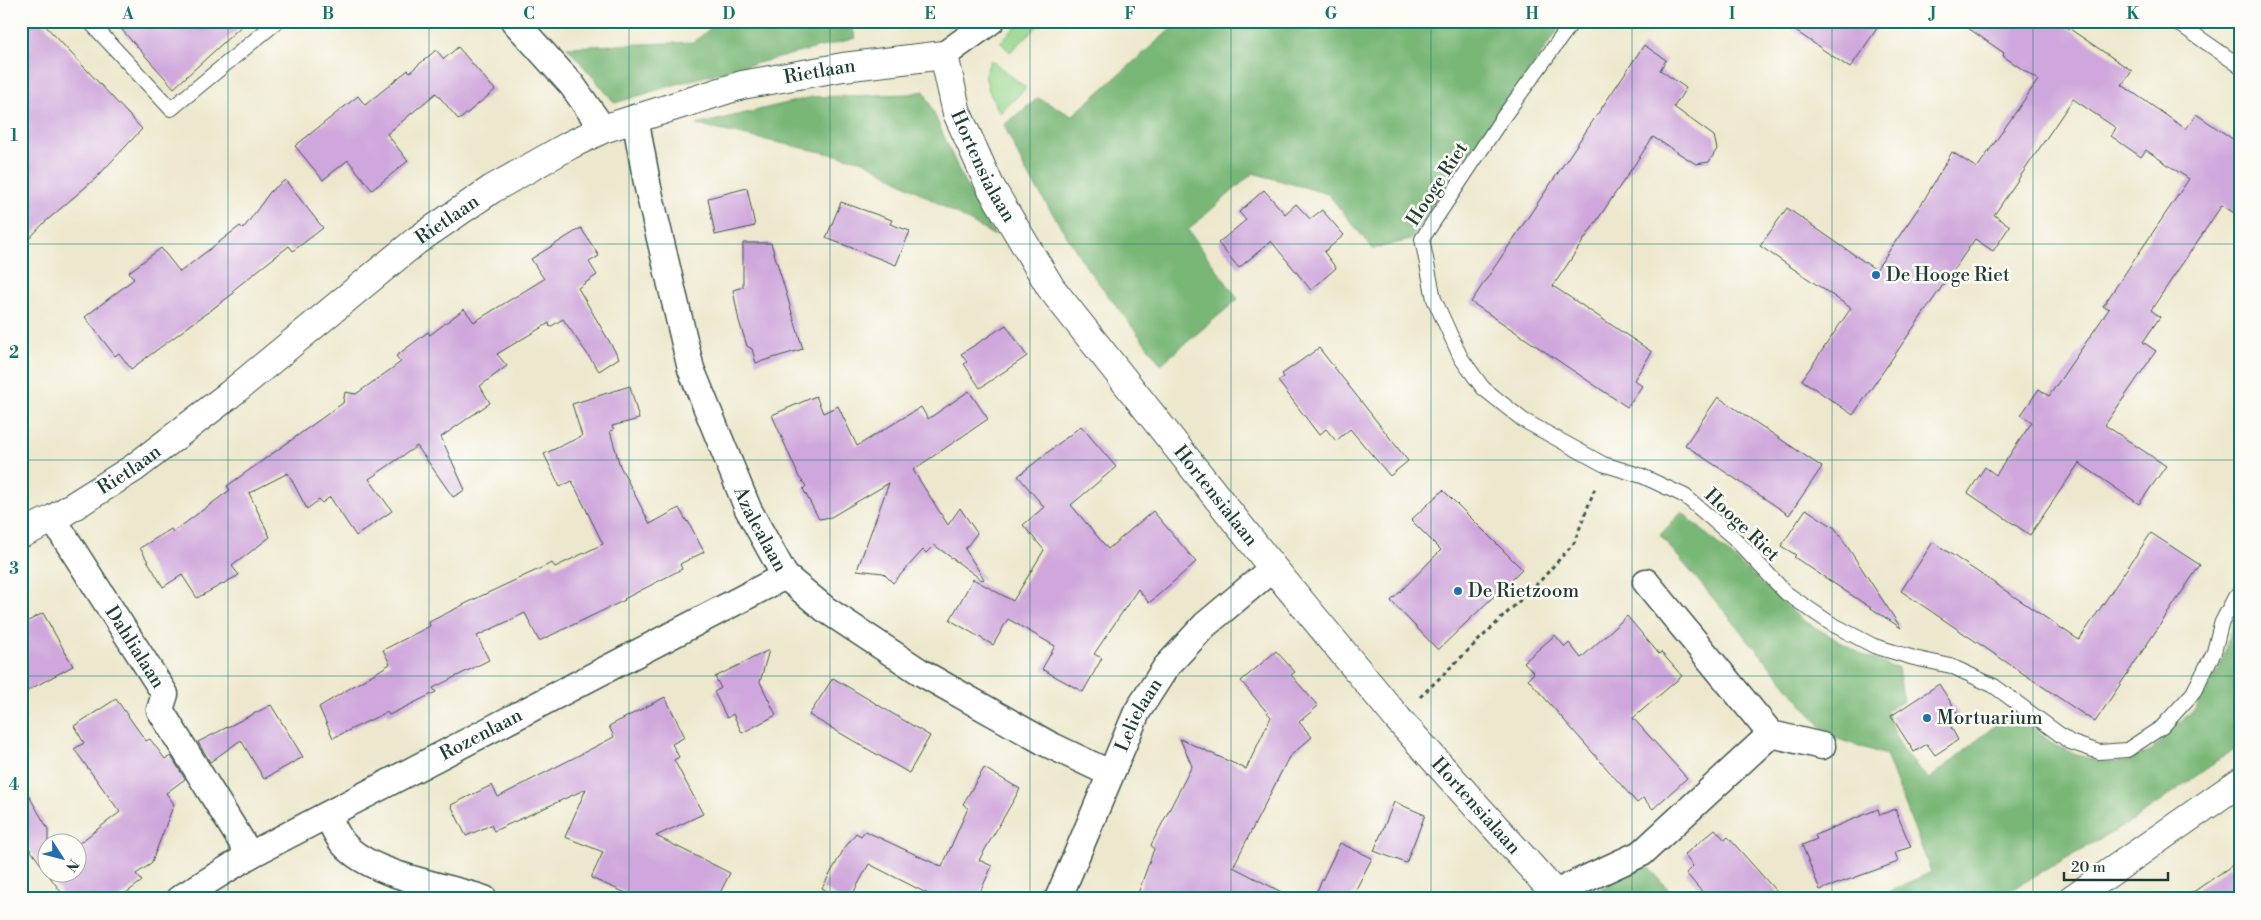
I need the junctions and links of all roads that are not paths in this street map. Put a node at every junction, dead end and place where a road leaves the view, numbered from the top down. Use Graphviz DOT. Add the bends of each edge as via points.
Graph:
graph roads {
  1 [pos="89,21"];
  2 [pos="278,21"];
  3 [pos="514,21"];
  4 [pos="991,21"];
  5 [pos="1573,21"];
  6 [pos="2175,21"];
  7 [pos="944,55"];
  8 [pos="2240,66"];
  9 [pos="635,118"];
  10 [pos="603,128"];
  11 [pos="53,519"];
  12 [pos="21,534"];
  13 [pos="1273,568"];
  14 [pos="785,576"];
  15 [pos="1646,582"];
  16 [pos="2240,594"];
  17 [pos="1771,734"];
  18 [pos="1822,746"];
  19 [pos="1110,773"];
  20 [pos="2240,782"];
  21 [pos="327,815"];
  22 [pos="250,855"];
  23 [pos="2118,868"];
  24 [pos="1558,896"];
  25 [pos="179,899"];
  26 [pos="484,899"];
  27 [pos="1058,899"];
  28 [pos="2050,899"];
  29 [pos="2072,899"];
  1 -- 2 [label="lane" via="171,109"];
  3 -- 10 [label="street" via="572,86"];
  4 -- 7 [label="street"];
  5 -- 16 [label="lane, Hooge Riet" via="1422,239 1434,299 1461,358 1483,388 1523,420 1603,464 1642,476 1685,496 1734,538 1786,593 1830,622 1874,646 1951,666 1994,686 2070,742 2099,752 2127,750 2162,727 2192,693 2214,652 2221,624 2235,597"];
  6 -- 8 [label="lane"];
  7 -- 9 [label="street, Rietlaan" via="843,66 742,85"];
  7 -- 13 [label="street, Hortensialaan" via="956,113 990,186 1051,288"];
  9 -- 10 [label="street, Rietlaan"];
  9 -- 14 [label="street, Azalealaan" via="648,188 691,369 748,509"];
  10 -- 11 [label="street, Rietlaan" via="492,189 416,241 229,395 134,468"];
  11 -- 12 [label="street, Rietlaan"];
  11 -- 22 [label="street, Dahlialaan" via="165,694 160,710"];
  13 -- 19 [label="street, Lelielaan" via="1205,625 1166,667 1137,712"];
  13 -- 24 [label="street, Hortensialaan" via="1398,719"];
  14 -- 19 [label="street, Azalealaan" via="825,609 922,673 1048,744"];
  14 -- 21 [label="street, Rozenlaan"];
  15 -- 17 [label="street"];
  17 -- 18 [label="street"];
  17 -- 24 [label="street, Hortensialaan" via="1642,853"];
  19 -- 27 [label="street, Lelielaan"];
  20 -- 23 [label="street"];
  21 -- 22 [label="street, Rozenlaan"];
  21 -- 26 [label="street" via="343,843 360,858 387,871"];
  22 -- 25 [label="street, Rozenlaan"];
  23 -- 28 [label="street"];
  23 -- 29 [label="street"];
}
